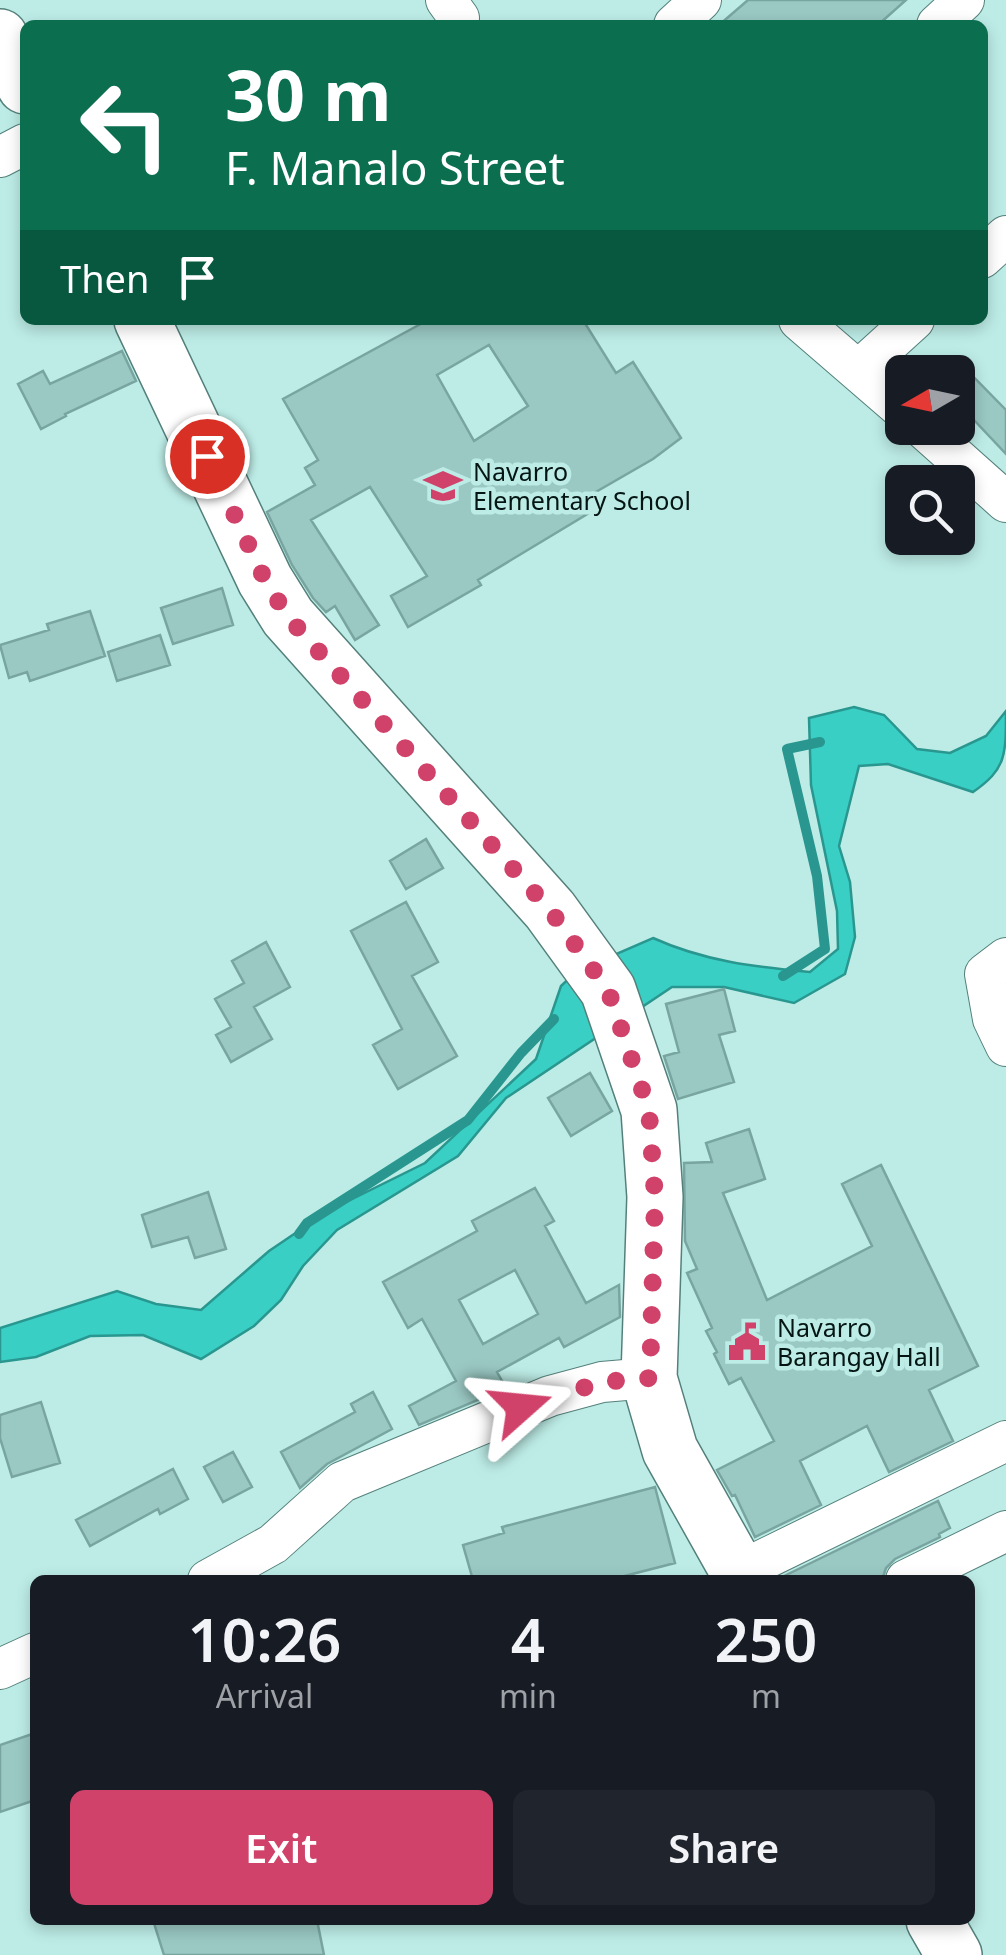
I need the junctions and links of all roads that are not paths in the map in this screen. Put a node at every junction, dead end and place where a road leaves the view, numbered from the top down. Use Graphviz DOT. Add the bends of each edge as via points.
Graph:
graph roads {
  1 [pos="700,0"];
  2 [pos="964,0"];
  3 [pos="679,20"];
  4 [pos="942,20"];
  5 [pos="0,38"];
  6 [pos="20,76"];
  7 [pos="144,325"];
  8 [pos="805,325"];
  9 [pos="908,325"];
  10 [pos="859,370"];
  11 [pos="885,394"];
  12 [pos="942,445"];
  13 [pos="1006,502"];
  14 [pos="1006,958"];
  15 [pos="1006,1046"];
  16 [pos="650,1378"];
  17 [pos="1006,1441"];
  18 [pos="1006,1531"];
  19 [pos="217,1575"];
  20 [pos="739,1575"];
  21 [pos="742,1575"];
  22 [pos="916,1575"];
  23 [pos="30,1655"];
  24 [pos="0,1669"];
  25 [pos="937,1925"];
  26 [pos="954,1955"];
  1 -- 3 [label="street"];
  2 -- 4 [label="street"];
  5 -- 6 [label="street"];
  7 -- 16 [label="street" via="288,617 550,910 608,990 649,1110 655,1197"];
  8 -- 10 [label="street"];
  9 -- 10 [label="street"];
  10 -- 11 [label="street"];
  12 -- 13 [label="street"];
  14 -- 15 [label="street" via="985,974"];
  16 -- 19 [label="street" via="550,1396 342,1482 273,1544"];
  16 -- 20 [label="street" via="670,1450"];
  17 -- 21 [label="street"];
  18 -- 22 [label="street"];
  23 -- 24 [label="street"];
  25 -- 26 [label="street"];
}
